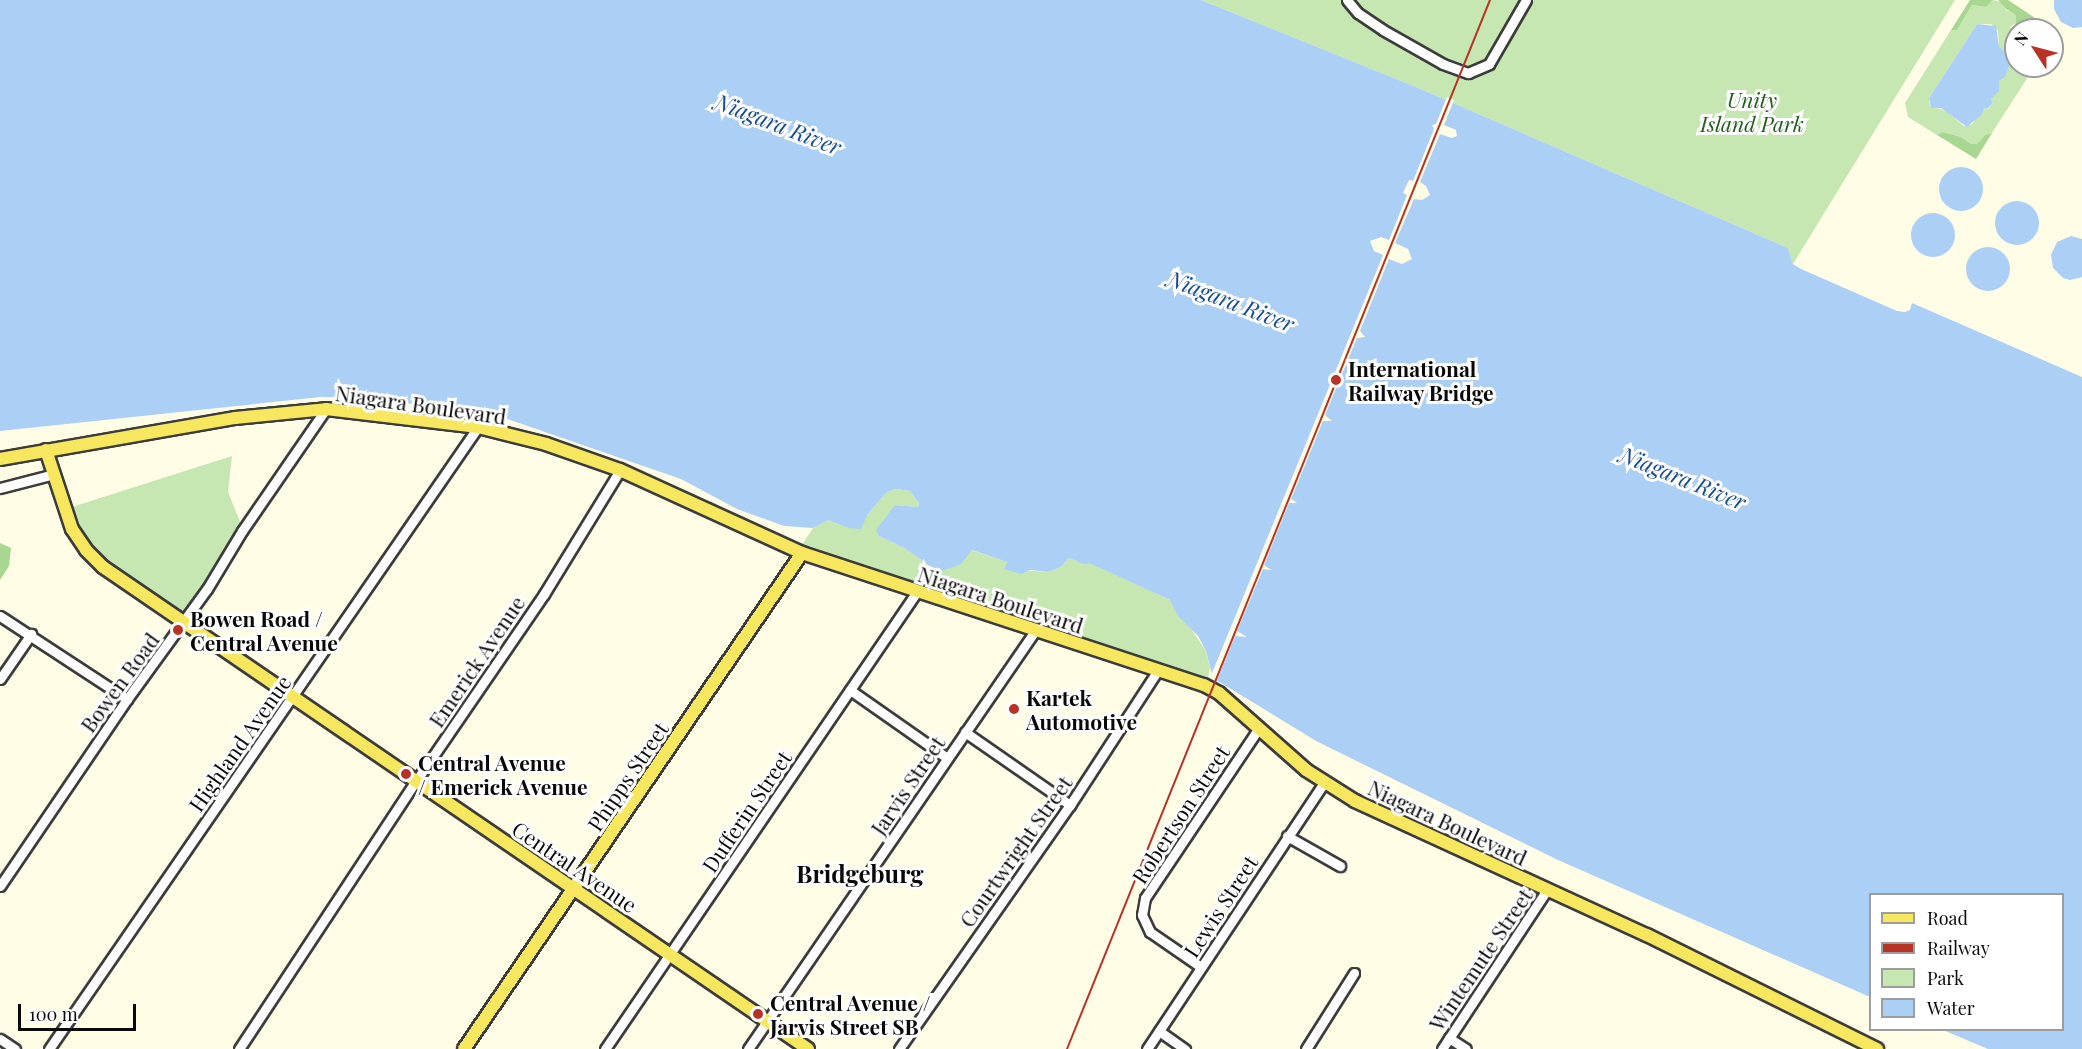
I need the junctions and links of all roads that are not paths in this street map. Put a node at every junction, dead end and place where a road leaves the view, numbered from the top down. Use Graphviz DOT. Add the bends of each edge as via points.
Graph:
graph roads {
  1 [pos="1347,0"];
  2 [pos="1526,0"];
  3 [pos="326,409"];
  4 [pos="478,427"];
  5 [pos="46,450"];
  6 [pos="0,459"];
  7 [pos="620,471"];
  8 [pos="54,474"];
  9 [pos="0,488"];
  10 [pos="802,553"];
  11 [pos="916,593"];
  12 [pos="0,616"];
  13 [pos="183,623"];
  14 [pos="1035,631"];
  15 [pos="31,634"];
  16 [pos="1158,670"];
  17 [pos="0,679"];
  18 [pos="850,690"];
  19 [pos="293,697"];
  20 [pos="127,699"];
  21 [pos="1259,728"];
  22 [pos="966,732"];
  23 [pos="947,758"];
  24 [pos="416,781"];
  25 [pos="1323,783"];
  26 [pos="1070,805"];
  27 [pos="1287,836"];
  28 [pos="1340,866"];
  29 [pos="0,885"];
  30 [pos="574,890"];
  31 [pos="1547,890"];
  32 [pos="670,954"];
  33 [pos="1201,967"];
  34 [pos="1354,973"];
  35 [pos="768,1021"];
  36 [pos="1159,1031"];
  37 [pos="1449,1038"];
  38 [pos="0,1039"];
  39 [pos="15,1049"];
  40 [pos="49,1049"];
  41 [pos="239,1049"];
  42 [pos="464,1049"];
  43 [pos="605,1049"];
  44 [pos="748,1049"];
  45 [pos="808,1049"];
  46 [pos="899,1049"];
  47 [pos="1147,1049"];
  48 [pos="1185,1049"];
  49 [pos="1306,1049"];
  50 [pos="1442,1049"];
  51 [pos="1466,1049"];
  52 [pos="1877,1049"];
  1 -- 2 [label="street" via="1358,13 1414,49 1468,74 1490,64"];
  3 -- 4 [label="main road, Niagara Boulevard"];
  3 -- 5 [label="main road, Niagara Boulevard" via="236,418"];
  3 -- 13 [label="street, Bowen Road"];
  4 -- 7 [label="main road, Niagara Boulevard" via="546,444"];
  4 -- 19 [label="street, Highland Avenue"];
  5 -- 6 [label="main road, Niagara Boulevard"];
  5 -- 8 [label="main road, Central Avenue"];
  7 -- 10 [label="main road, Niagara Boulevard"];
  7 -- 24 [label="street, Emerick Avenue" via="544,594"];
  8 -- 9 [label="street"];
  8 -- 13 [label="main road, Central Avenue" via="72,529 86,550 103,567"];
  10 -- 11 [label="main road, Niagara Boulevard"];
  10 -- 30 [label="main road, Phipps Street"];
  11 -- 14 [label="main road, Niagara Boulevard"];
  11 -- 18 [label="street, Dufferin Street"];
  12 -- 15 [label="street"];
  13 -- 19 [label="main road, Central Avenue"];
  13 -- 20 [label="street, Bowen Road"];
  14 -- 16 [label="main road, Niagara Boulevard"];
  14 -- 22 [label="street, Jarvis Street"];
  15 -- 17 [label="street"];
  15 -- 20 [label="street"];
  16 -- 21 [label="main road, Niagara Boulevard" via="1219,693"];
  16 -- 26 [label="street, Courtwright Street"];
  18 -- 23 [label="street"];
  18 -- 32 [label="street, Dufferin Street"];
  19 -- 24 [label="main road, Central Avenue"];
  19 -- 40 [label="street, Highland Avenue"];
  20 -- 29 [label="street, Bowen Road"];
  21 -- 25 [label="main road, Niagara Boulevard"];
  21 -- 33 [label="street, Robertson Street" via="1145,898 1142,915 1150,932"];
  22 -- 23 [label="street, Jarvis Street"];
  22 -- 26 [label="street"];
  23 -- 35 [label="street, Jarvis Street"];
  24 -- 30 [label="main road, Central Avenue"];
  24 -- 41 [label="street, Emerick Avenue"];
  25 -- 27 [label="street, Lewis Street"];
  25 -- 31 [label="main road, Niagara Boulevard"];
  26 -- 46 [label="street, Courtwright Street"];
  27 -- 28 [label="street"];
  27 -- 33 [label="street, Lewis Street"];
  30 -- 32 [label="main road, Central Avenue"];
  30 -- 42 [label="main road, Phipps Street"];
  31 -- 37 [label="street, Wintemute Street"];
  31 -- 52 [label="main road, Niagara Boulevard"];
  32 -- 35 [label="main road, Central Avenue"];
  32 -- 43 [label="street, Dufferin Street"];
  33 -- 36 [label="street, Lewis Street"];
  34 -- 49 [label="street"];
  35 -- 44 [label="street, Jarvis Street"];
  35 -- 45 [label="main road, Central Avenue"];
  36 -- 47 [label="street, Lewis Street"];
  36 -- 48 [label="street"];
  37 -- 50 [label="street, Wintemute Street"];
  37 -- 51 [label="street"];
  38 -- 39 [label="street"];
}
